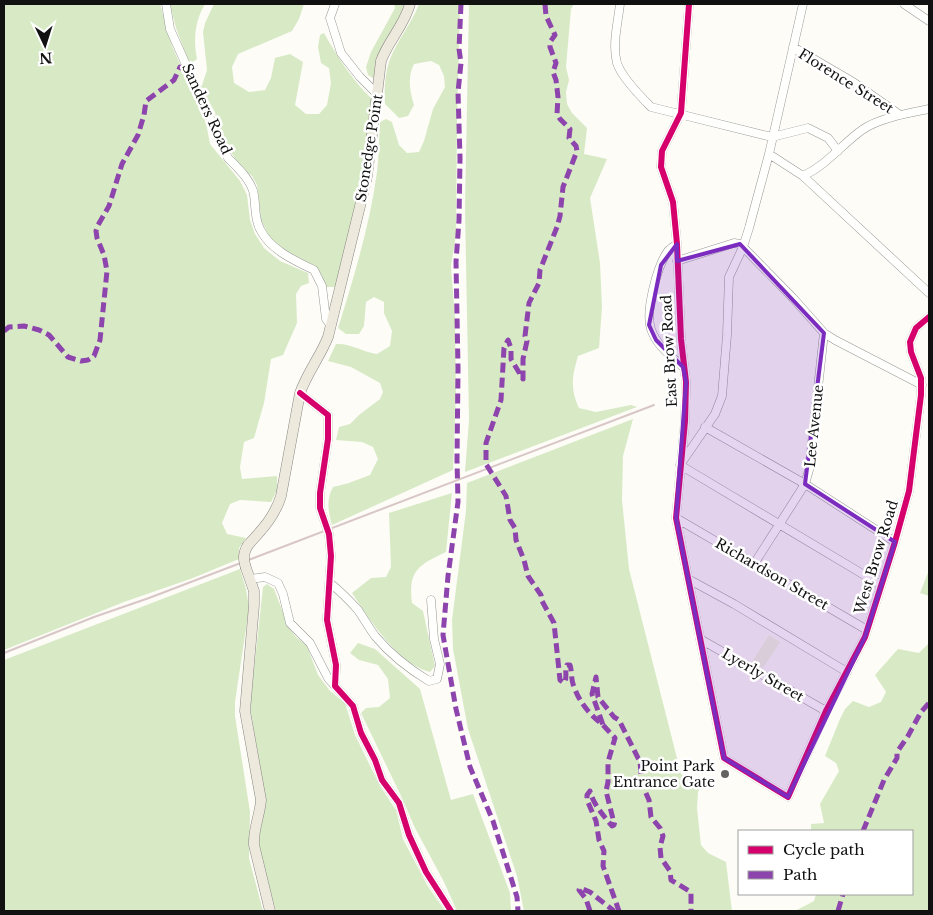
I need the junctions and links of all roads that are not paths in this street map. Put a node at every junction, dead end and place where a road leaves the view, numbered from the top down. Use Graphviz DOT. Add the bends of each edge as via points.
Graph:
graph roads {
  1 [pos="166,4"];
  2 [pos="335,4"];
  3 [pos="410,4"];
  4 [pos="620,4"];
  5 [pos="689,4"];
  6 [pos="803,4"];
  7 [pos="904,4"];
  8 [pos="929,21"];
  9 [pos="793,47"];
  10 [pos="377,94"];
  11 [pos="929,109"];
  12 [pos="681,113"];
  13 [pos="900,115"];
  14 [pos="772,136"];
  15 [pos="838,151"];
  16 [pos="769,154"];
  17 [pos="804,176"];
  18 [pos="677,244"];
  19 [pos="743,248"];
  20 [pos="677,261"];
  21 [pos="929,293"];
  22 [pos="929,317"];
  23 [pos="331,326"];
  24 [pos="824,333"];
  25 [pos="683,367"];
  26 [pos="922,385"];
  27 [pos="300,393"];
  28 [pos="705,427"];
  29 [pos="680,465"];
  30 [pos="805,484"];
  31 [pos="676,518"];
  32 [pos="780,525"];
  33 [pos="895,542"];
  34 [pos="754,564"];
  35 [pos="250,579"];
  36 [pos="688,579"];
  37 [pos="330,583"];
  38 [pos="882,585"];
  39 [pos="431,600"];
  40 [pos="867,630"];
  41 [pos="700,639"];
  42 [pos="847,672"];
  43 [pos="335,686"];
  44 [pos="826,711"];
  45 [pos="788,797"];
  46 [pos="270,911"];
  47 [pos="451,911"];
  1 -- 23 [label="street, Sanders Road" via="170,29 228,158 244,175 254,194 254,214 260,230 284,254 314,270 322,286 326,319"];
  2 -- 10 [label="street" via="330,18 341,53"];
  3 -- 10 [label="main road, Stonedge Point" via="401,27 384,54"];
  4 -- 12 [label="street" via="615,50 617,65 651,107"];
  5 -- 12 [label="street, East Brow Road"];
  6 -- 9 [label="street"];
  7 -- 8 [label="street"];
  9 -- 13 [label="street, Florence Street" via="853,82"];
  9 -- 14 [label="street"];
  10 -- 23 [label="main road, Stonedge Point" via="367,176"];
  11 -- 13 [label="street"];
  12 -- 14 [label="street"];
  12 -- 18 [label="street, East Brow Road" via="660,157 673,202"];
  13 -- 15 [label="street" via="862,129"];
  14 -- 15 [label="street" via="808,128 828,138"];
  14 -- 16 [label="street"];
  15 -- 17 [label="street"];
  16 -- 17 [label="street"];
  16 -- 19 [label="street"];
  17 -- 21 [label="street"];
  18 -- 20 [label="street, East Brow Road"];
  18 -- 25 [label="street, East Brow Road" via="668,251 661,265 649,314 656,340"];
  19 -- 20 [label="street" via="734,242"];
  19 -- 24 [label="street"];
  19 -- 28 [label="street" via="729,277 722,396 715,414"];
  20 -- 25 [label="street, East Brow Road"];
  22 -- 26 [label="street, West Brow Road" via="916,328 910,342"];
  23 -- 27 [label="main road, Stonedge Point"];
  24 -- 26 [label="street"];
  24 -- 30 [label="street, Lee Avenue"];
  25 -- 29 [label="street, East Brow Road" via="685,421"];
  26 -- 33 [label="street, West Brow Road" via="909,491"];
  27 -- 35 [label="main road, Stonedge Point, bridge" via="277,510 248,545 243,558"];
  27 -- 37 [label="street" via="328,415 320,508 329,534"];
  28 -- 29 [label="street"];
  28 -- 30 [label="street"];
  29 -- 31 [label="street, East Brow Road"];
  29 -- 32 [label="street"];
  30 -- 32 [label="street, Lee Avenue"];
  30 -- 33 [label="street"];
  31 -- 34 [label="street, Richardson Street"];
  31 -- 36 [label="street, East Brow Road"];
  32 -- 34 [label="street, Lee Avenue"];
  32 -- 38 [label="street"];
  33 -- 38 [label="street, West Brow Road"];
  34 -- 40 [label="street, Richardson Street"];
  35 -- 43 [label="street" via="265,577 278,583 290,623 310,643"];
  35 -- 46 [label="main road" via="254,605 245,711 261,800 254,845"];
  36 -- 41 [label="street, East Brow Road"];
  36 -- 42 [label="street"];
  37 -- 39 [label="street" via="358,610 396,658 429,682 437,679 440,664"];
  37 -- 43 [label="street" via="327,620 336,666"];
  38 -- 40 [label="street, West Brow Road"];
  40 -- 42 [label="street, West Brow Road"];
  41 -- 44 [label="street, Lyerly Street"];
  41 -- 45 [label="street, East Brow Road" via="724,758"];
  42 -- 44 [label="street, West Brow Road"];
  43 -- 47 [label="street" via="353,706 382,780 399,803 426,872"];
  44 -- 45 [label="street, West Brow Road"];
}
